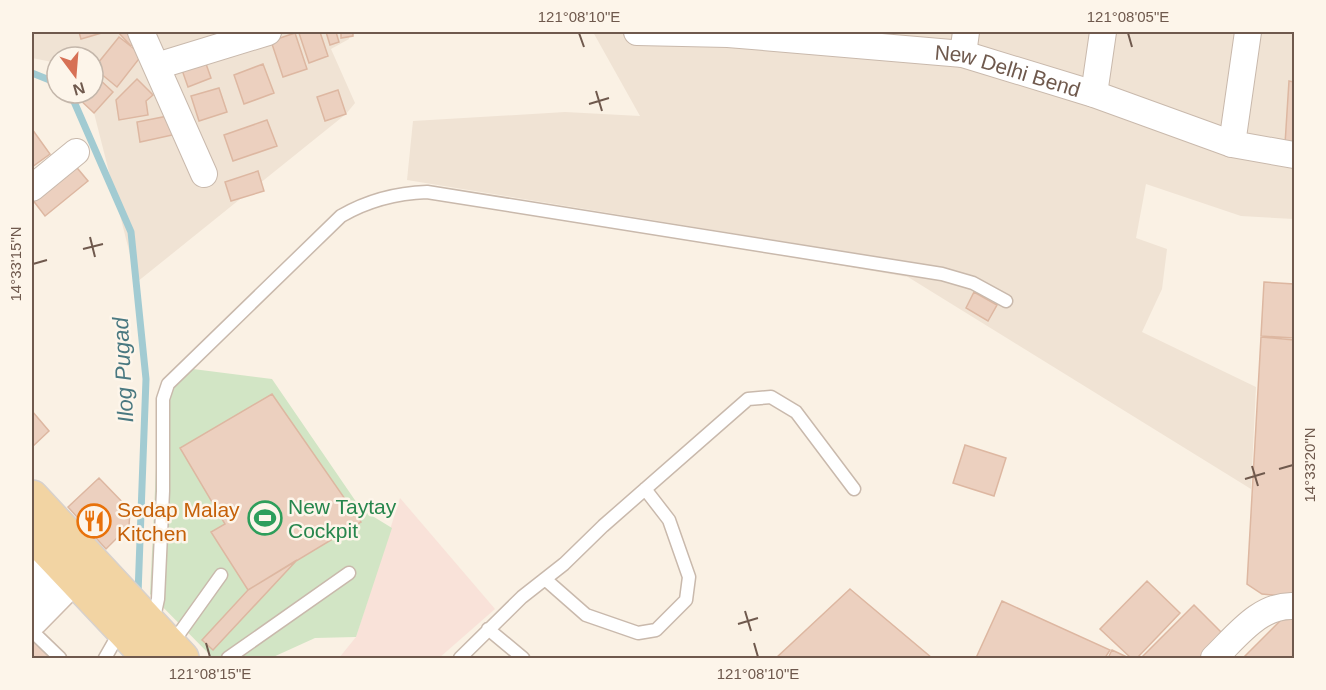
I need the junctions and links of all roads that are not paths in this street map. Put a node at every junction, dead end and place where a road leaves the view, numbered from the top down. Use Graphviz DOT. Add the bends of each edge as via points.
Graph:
graph roads {
  1 [pos="141,32"];
  2 [pos="268,32"];
  3 [pos="637,32"];
  4 [pos="1103,32"];
  5 [pos="1248,32"];
  6 [pos="728,33"];
  7 [pos="835,37"];
  8 [pos="964,43"];
  9 [pos="157,66"];
  10 [pos="1095,94"];
  11 [pos="1232,144"];
  12 [pos="76,152"];
  13 [pos="1294,155"];
  14 [pos="204,174"];
  15 [pos="32,188"];
  16 [pos="1006,301"];
  17 [pos="645,489"];
  18 [pos="854,489"];
  19 [pos="32,497"];
  20 [pos="58,558"];
  21 [pos="349,573"];
  22 [pos="221,575"];
  23 [pos="545,579"];
  24 [pos="1294,606"];
  25 [pos="32,619"];
  26 [pos="488,629"];
  27 [pos="32,631"];
  28 [pos="145,635"];
  29 [pos="60,658"];
  30 [pos="105,658"];
  31 [pos="228,658"];
  32 [pos="460,658"];
  33 [pos="523,658"];
  34 [pos="1214,658"];
  1 -- 9 [label="street"];
  2 -- 9 [label="street"];
  3 -- 6 [label="street, New Delhi Bend"];
  4 -- 10 [label="street"];
  5 -- 11 [label="street"];
  6 -- 7 [label="street, New Delhi Bend"];
  7 -- 8 [label="street, New Delhi Bend"];
  8 -- 10 [label="street, New Delhi Bend"];
  9 -- 14 [label="street"];
  10 -- 11 [label="street, New Delhi Bend"];
  11 -- 13 [label="street, New Delhi Bend"];
  12 -- 15 [label="street"];
  16 -- 28 [label="lane" via="973,283 942,274 427,192 406,192 354,209 342,216 168,384 163,399 158,599"];
  17 -- 18 [label="lane" via="748,399 771,397 796,412"];
  17 -- 23 [label="lane"];
  17 -- 23 [label="lane" via="669,520 689,577 686,600 656,630 638,633 585,615"];
  19 -- 20 [label="main road"];
  20 -- 25 [label="street"];
  20 -- 28 [label="main road"];
  21 -- 31 [label="lane"];
  22 -- 28 [label="lane"];
  23 -- 26 [label="lane"];
  24 -- 34 [label="street" via="1264,612"];
  26 -- 32 [label="lane"];
  26 -- 33 [label="lane"];
  27 -- 29 [label="lane"];
  28 -- 30 [label="lane"];
}
